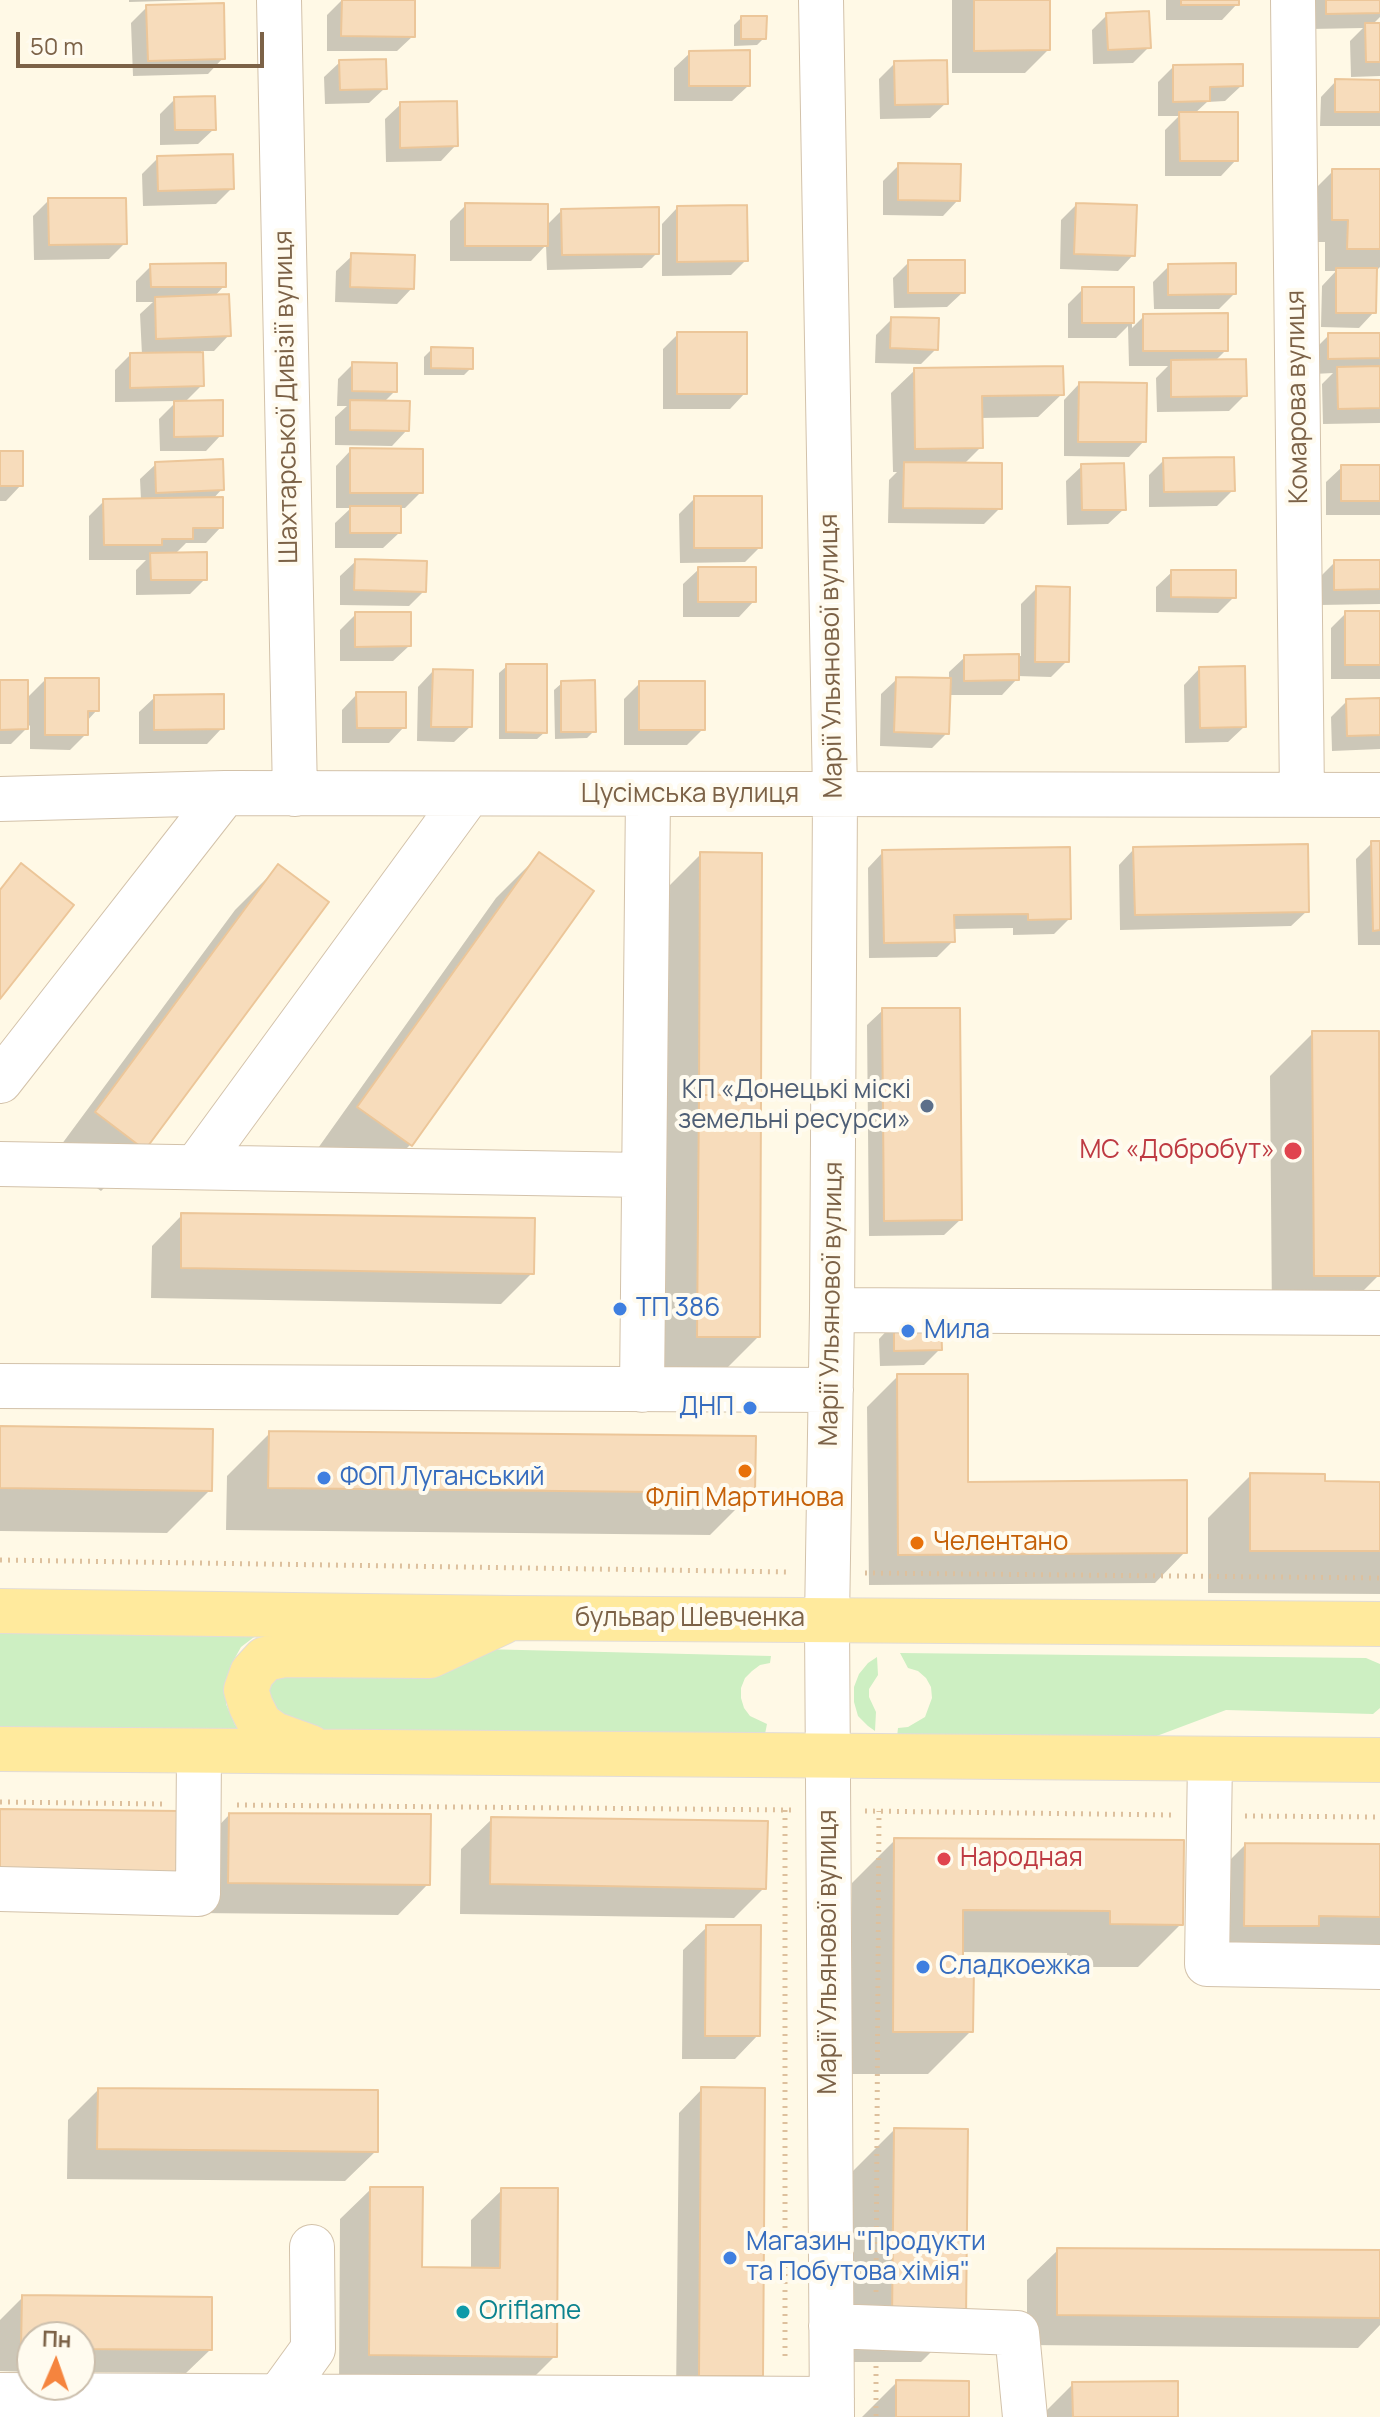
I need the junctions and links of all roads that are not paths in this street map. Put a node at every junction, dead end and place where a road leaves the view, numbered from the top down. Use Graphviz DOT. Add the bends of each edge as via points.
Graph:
graph roads {
  1 [pos="279,0"];
  2 [pos="821,0"];
  3 [pos="1293,0"];
  4 [pos="225,793"];
  5 [pos="295,794"];
  6 [pos="648,794"];
  7 [pos="468,795"];
  8 [pos="835,795"];
  9 [pos="1302,795"];
  10 [pos="1380,795"];
  11 [pos="0,799"];
  12 [pos="0,1081"];
  13 [pos="0,1164"];
  14 [pos="196,1167"];
  15 [pos="643,1175"];
  16 [pos="832,1310"];
  17 [pos="1380,1313"];
  18 [pos="0,1386"];
  19 [pos="642,1390"];
  20 [pos="831,1390"];
  21 [pos="0,1611"];
  22 [pos="512,1618"];
  23 [pos="827,1620"];
  24 [pos="1377,1628"];
  25 [pos="1380,1742"];
  26 [pos="0,1749"];
  27 [pos="199,1751"];
  28 [pos="327,1752"];
  29 [pos="827,1757"];
  30 [pos="1210,1759"];
  31 [pos="1380,1760"];
  32 [pos="0,1889"];
  33 [pos="1380,1967"];
  34 [pos="312,2247"];
  35 [pos="831,2326"];
  36 [pos="0,2395"];
  37 [pos="262,2403"];
  38 [pos="832,2408"];
  39 [pos="1025,2417"];
  1 -- 5 [label="street, Шахтарської Дивізії вулиця"];
  2 -- 8 [label="street, Марії Ульянової вулиця"];
  3 -- 9 [label="street, Комарова вулиця"];
  4 -- 5 [label="street, Цусімська вулиця"];
  4 -- 11 [label="street, Цусімська вулиця"];
  4 -- 12 [label="street"];
  5 -- 7 [label="street, Цусімська вулиця"];
  6 -- 7 [label="street, Цусімська вулиця"];
  6 -- 8 [label="street, Цусімська вулиця"];
  6 -- 15 [label="street"];
  7 -- 14 [label="street"];
  8 -- 9 [label="street, Цусімська вулиця"];
  8 -- 16 [label="street, Марії Ульянової вулиця"];
  9 -- 10 [label="street, Цусімська вулиця"];
  13 -- 14 [label="street"];
  14 -- 15 [label="street"];
  15 -- 19 [label="street"];
  16 -- 17 [label="street"];
  16 -- 20 [label="street, Марії Ульянової вулиця"];
  18 -- 19 [label="street"];
  19 -- 20 [label="street"];
  20 -- 23 [label="street, Марії Ульянової вулиця"];
  21 -- 22 [label="main road, бульвар Шевченка"];
  22 -- 23 [label="main road, бульвар Шевченка"];
  22 -- 28 [label="main road" via="430,1656 265,1659 246,1690 260,1724"];
  23 -- 24 [label="main road, бульвар Шевченка"];
  23 -- 29 [label="street, Марії Ульянової вулиця"];
  25 -- 30 [label="main road" via="1247,1743"];
  26 -- 27 [label="main road"];
  27 -- 28 [label="main road"];
  27 -- 32 [label="street" via="198,1894"];
  28 -- 29 [label="main road"];
  29 -- 30 [label="main road"];
  29 -- 35 [label="street, Марії Ульянової вулиця"];
  30 -- 31 [label="main road"];
  30 -- 33 [label="street" via="1207,1964"];
  34 -- 37 [label="street" via="313,2349"];
  35 -- 38 [label="street, Марії Ульянової вулиця"];
  35 -- 39 [label="street" via="1017,2333"];
  36 -- 37 [label="street"];
  37 -- 38 [label="street" via="785,2399"];
}
